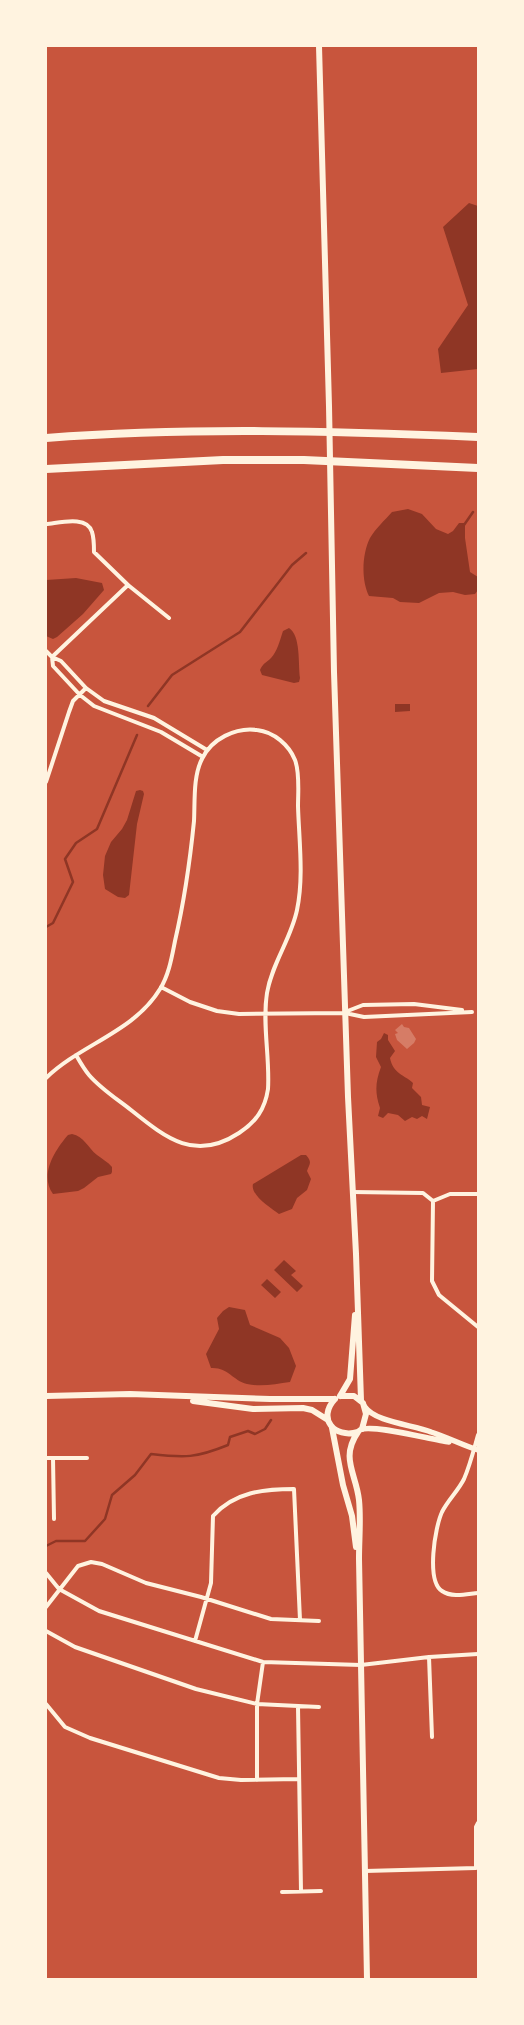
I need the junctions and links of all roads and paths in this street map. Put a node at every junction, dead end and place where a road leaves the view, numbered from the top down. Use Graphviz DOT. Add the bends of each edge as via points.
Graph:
graph roads {
  1 [pos="319,46"];
  2 [pos="478,437"];
  3 [pos="46,438"];
  4 [pos="478,468"];
  5 [pos="46,469"];
  6 [pos="46,524"];
  7 [pos="128,585"];
  8 [pos="169,618"];
  9 [pos="46,651"];
  10 [pos="52,657"];
  11 [pos="86,688"];
  12 [pos="80,695"];
  13 [pos="166,724"];
  14 [pos="161,732"];
  15 [pos="207,750"];
  16 [pos="203,756"];
  17 [pos="46,782"];
  18 [pos="161,988"];
  19 [pos="266,1012"];
  20 [pos="472,1012"];
  21 [pos="344,1013"];
  22 [pos="478,1013"];
  23 [pos="76,1055"];
  24 [pos="46,1078"];
  25 [pos="352,1192"];
  26 [pos="478,1194"];
  27 [pos="433,1201"];
  28 [pos="357,1299"];
  29 [pos="478,1327"];
  30 [pos="46,1396"];
  31 [pos="166,1397"];
  32 [pos="338,1398"];
  33 [pos="361,1400"];
  34 [pos="365,1407"];
  35 [pos="328,1420"];
  36 [pos="332,1428"];
  37 [pos="360,1430"];
  38 [pos="478,1435"];
  39 [pos="455,1442"];
  40 [pos="476,1450"];
  41 [pos="46,1458"];
  42 [pos="53,1458"];
  43 [pos="87,1458"];
  44 [pos="54,1519"];
  45 [pos="359,1559"];
  46 [pos="46,1573"];
  47 [pos="59,1589"];
  48 [pos="478,1593"];
  49 [pos="206,1599"];
  50 [pos="46,1607"];
  51 [pos="300,1620"];
  52 [pos="319,1621"];
  53 [pos="46,1631"];
  54 [pos="195,1641"];
  55 [pos="478,1654"];
  56 [pos="429,1657"];
  57 [pos="263,1662"];
  58 [pos="361,1665"];
  59 [pos="46,1704"];
  60 [pos="257,1704"];
  61 [pos="298,1707"];
  62 [pos="319,1707"];
  63 [pos="432,1737"];
  64 [pos="298,1779"];
  65 [pos="257,1780"];
  66 [pos="478,1823"];
  67 [pos="365,1871"];
  68 [pos="301,1891"];
  69 [pos="321,1891"];
  70 [pos="282,1892"];
  71 [pos="367,1979"];
  1 -- 21 [label="main road"];
  2 -- 3 [label="highway" via="344,432 186,431"];
  4 -- 5 [label="highway" via="304,460 223,460"];
  6 -- 7 [label="street" via="82,522 88,525 92,532 94,552"];
  7 -- 8 [label="street"];
  7 -- 10 [label="street"];
  9 -- 10 [label="street"];
  10 -- 11 [label="street" via="61,661"];
  10 -- 12 [label="street" via="54,666"];
  11 -- 12 [label="street"];
  11 -- 13 [label="street" via="104,701"];
  12 -- 14 [label="street" via="103,710"];
  12 -- 17 [label="street" via="69,712"];
  13 -- 14 [label="street"];
  13 -- 15 [label="street"];
  14 -- 16 [label="street"];
  15 -- 16 [label="street"];
  15 -- 19 [label="street" via="232,731 258,730 281,740 295,761 298,786 300,891 297,913 272,970"];
  16 -- 18 [label="street" via="197,781 181,914 171,960"];
  18 -- 19 [label="street" via="217,1011 239,1014"];
  18 -- 23 [label="street" via="138,1016"];
  19 -- 21 [label="street"];
  19 -- 23 [label="street" via="268,1070 265,1104 257,1118 243,1131 216,1144 189,1146 159,1133 95,1081"];
  20 -- 21 [label="street" via="364,1017"];
  20 -- 21 [label="street" via="414,1004 363,1005"];
  20 -- 22 [label="street"];
  21 -- 25 [label="main road"];
  23 -- 24 [label="street"];
  25 -- 27 [label="street" via="424,1192"];
  25 -- 28 [label="main road"];
  26 -- 27 [label="street" via="450,1194"];
  27 -- 29 [label="street" via="432,1281 439,1295"];
  28 -- 32 [label="main road" via="350,1379"];
  28 -- 33 [label="main road"];
  30 -- 31 [label="main road" via="130,1394"];
  31 -- 32 [label="main road"];
  31 -- 35 [label="main road" via="253,1409 303,1408 316,1412"];
  32 -- 33 [label="main road" via="354,1396"];
  32 -- 35 [label="main road" via="329,1409"];
  33 -- 34 [label="main road"];
  34 -- 37 [label="main road" via="365,1419"];
  34 -- 39 [label="street" via="368,1412 381,1418 431,1431"];
  35 -- 36 [label="main road"];
  36 -- 37 [label="main road" via="344,1434"];
  36 -- 45 [label="main road"];
  37 -- 39 [label="street" via="379,1428 429,1440"];
  37 -- 45 [label="main road" via="351,1443 348,1456 359,1499"];
  38 -- 40 [label="street"];
  39 -- 40 [label="street"];
  40 -- 48 [label="street" via="464,1479 442,1511 437,1523 434,1539 434,1577 441,1591 448,1595"];
  41 -- 42 [label="street"];
  42 -- 43 [label="street"];
  42 -- 44 [label="street"];
  45 -- 58 [label="main road"];
  46 -- 47 [label="street"];
  47 -- 49 [label="street" via="78,1566 91,1562 102,1564 146,1584"];
  47 -- 50 [label="street"];
  47 -- 54 [label="street" via="99,1611"];
  49 -- 51 [label="street" via="271,1620"];
  49 -- 51 [label="street" via="211,1584 213,1516 222,1506 253,1492 294,1489"];
  49 -- 54 [label="street"];
  51 -- 52 [label="street"];
  53 -- 60 [label="street" via="75,1647 196,1689"];
  54 -- 57 [label="street"];
  55 -- 56 [label="street"];
  56 -- 58 [label="street"];
  56 -- 63 [label="street"];
  57 -- 58 [label="street"];
  57 -- 60 [label="street"];
  58 -- 67 [label="main road"];
  59 -- 65 [label="street" via="65,1727 90,1738 219,1778"];
  60 -- 61 [label="street"];
  60 -- 65 [label="street"];
  61 -- 62 [label="street"];
  61 -- 64 [label="street"];
  64 -- 65 [label="street"];
  64 -- 68 [label="street"];
  66 -- 67 [label="street" via="476,1868"];
  67 -- 71 [label="main road"];
  68 -- 69 [label="street"];
  68 -- 70 [label="street"];
}
